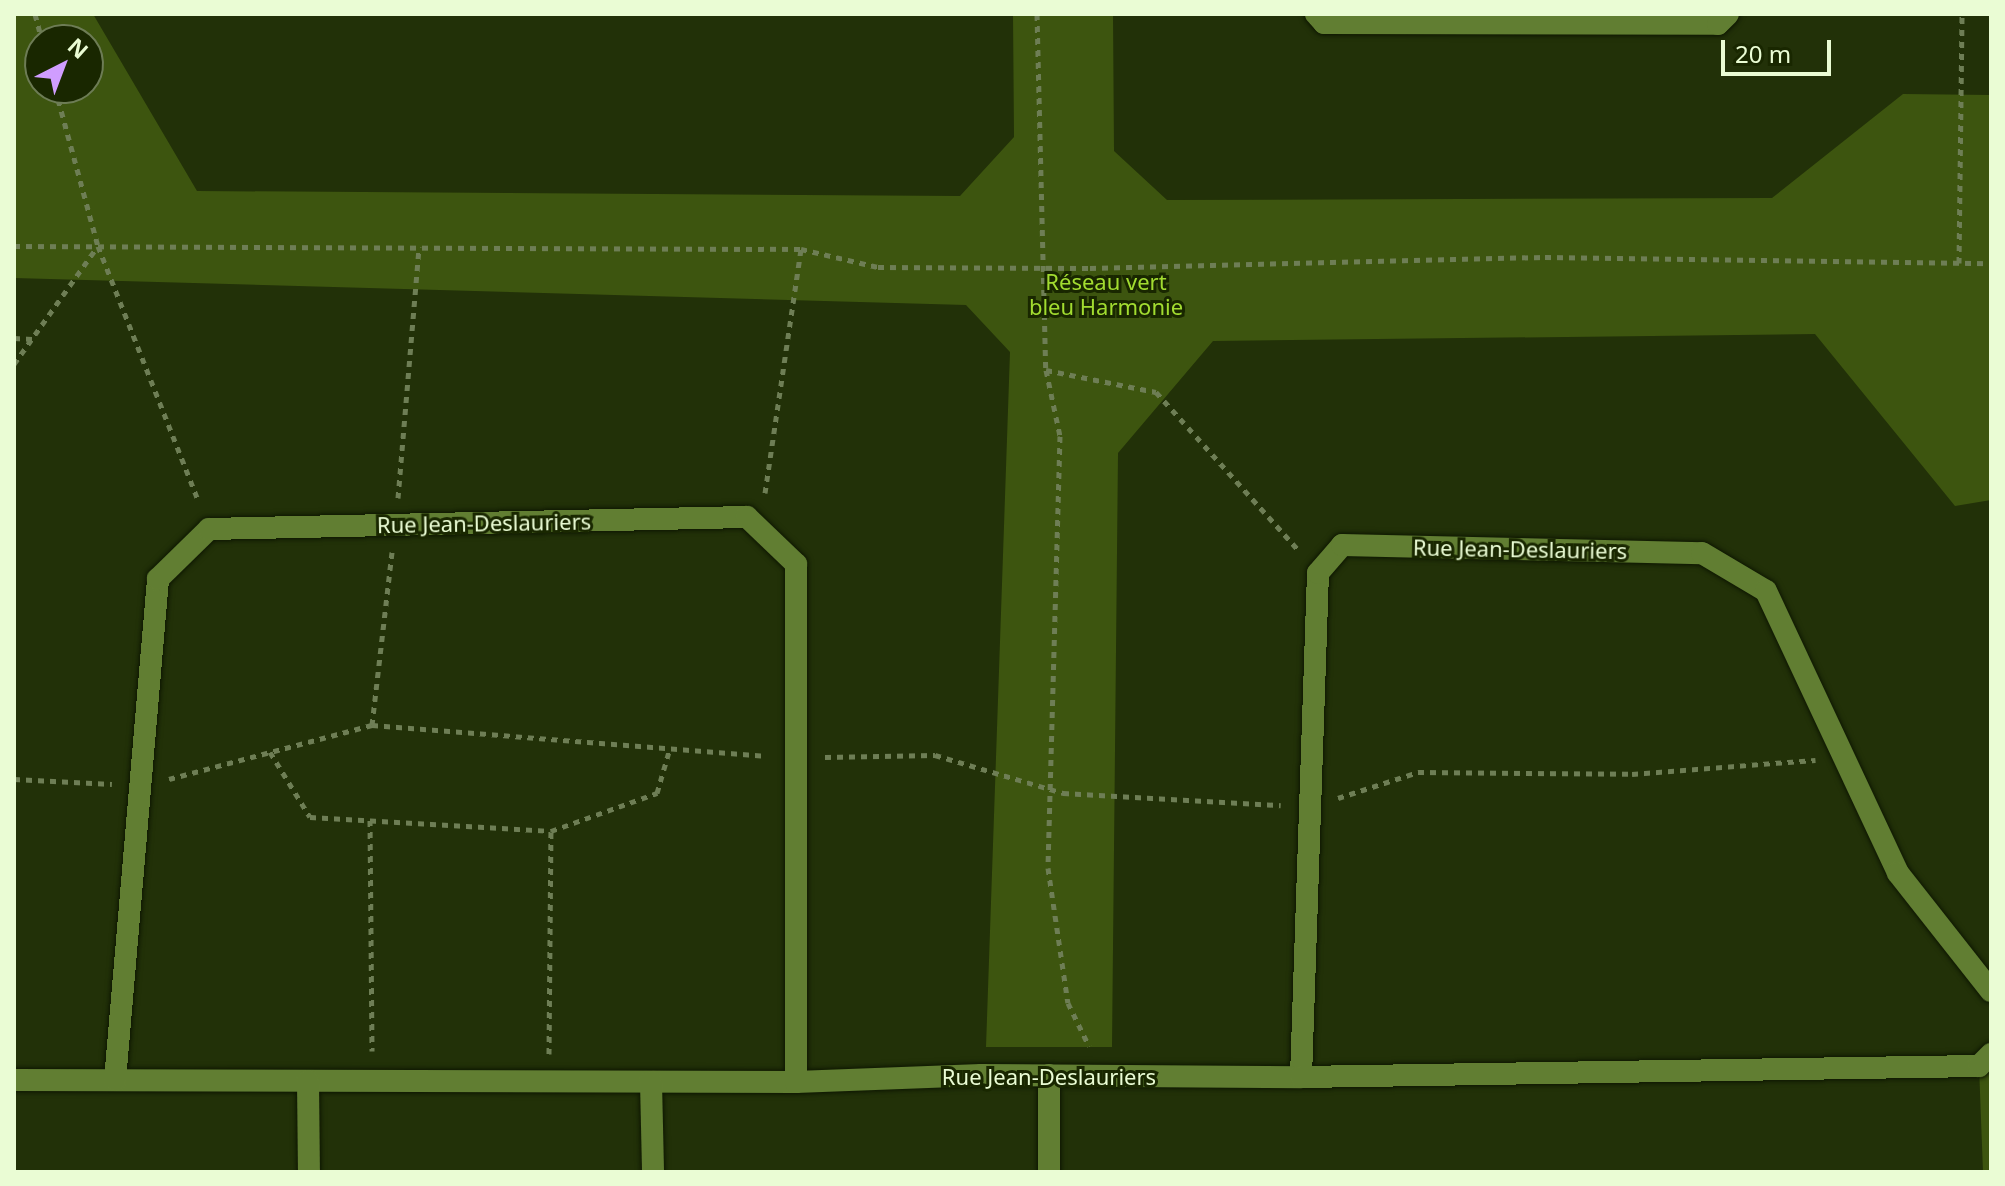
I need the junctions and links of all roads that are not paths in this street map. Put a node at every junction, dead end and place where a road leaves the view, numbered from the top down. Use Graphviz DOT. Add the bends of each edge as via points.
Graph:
graph roads {
  1 [pos="1316,14"];
  2 [pos="1728,14"];
  3 [pos="1991,991"];
  4 [pos="1991,1054"];
  5 [pos="1049,1075"];
  6 [pos="1301,1077"];
  7 [pos="14,1080"];
  8 [pos="115,1080"];
  9 [pos="308,1081"];
  10 [pos="651,1082"];
  11 [pos="796,1082"];
  12 [pos="309,1172"];
  13 [pos="653,1172"];
  14 [pos="1049,1172"];
  1 -- 2 [label="street" via="1324,23 1718,24"];
  3 -- 6 [label="street, Rue Jean-Deslauriers" via="1898,873 1766,591 1702,553 1342,545 1318,573"];
  4 -- 6 [label="street, Rue Jean-Deslauriers" via="1979,1066"];
  5 -- 6 [label="street, Rue Jean-Deslauriers"];
  5 -- 11 [label="street, Rue Jean-Deslauriers"];
  5 -- 14 [label="street"];
  7 -- 8 [label="street, Rue Jean-Deslauriers"];
  8 -- 9 [label="street, Rue Jean-Deslauriers"];
  8 -- 11 [label="street, Rue Jean-Deslauriers" via="158,579 209,529 747,517 796,564"];
  9 -- 10 [label="street, Rue Jean-Deslauriers"];
  9 -- 12 [label="street"];
  10 -- 11 [label="street, Rue Jean-Deslauriers"];
  10 -- 13 [label="street"];
}
